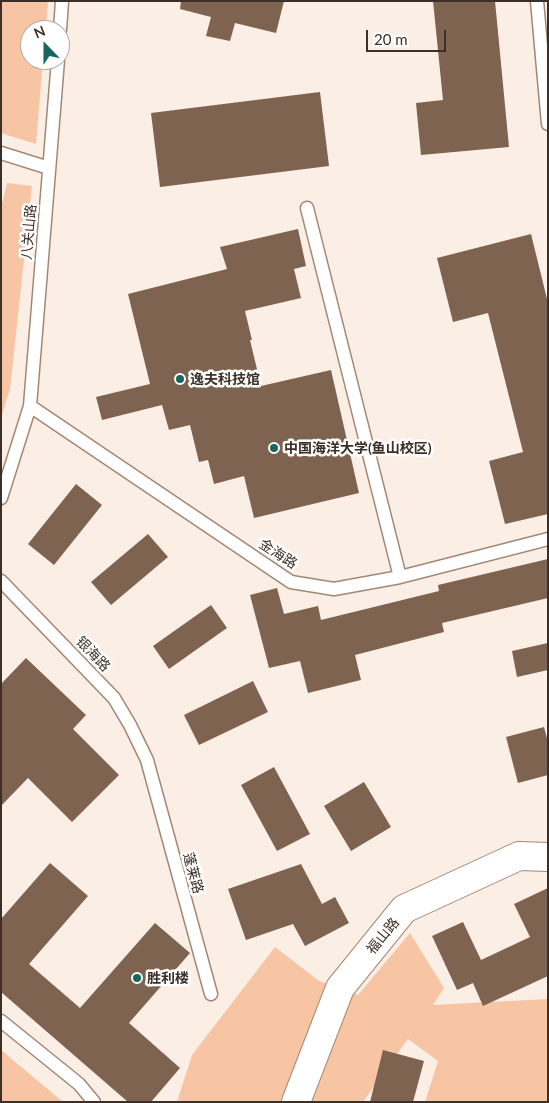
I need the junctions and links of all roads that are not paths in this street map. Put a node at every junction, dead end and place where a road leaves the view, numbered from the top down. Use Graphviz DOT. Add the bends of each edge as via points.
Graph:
graph roads {
  1 [pos="62,1"];
  2 [pos="537,1"];
  3 [pos="61,20"];
  4 [pos="57,70"];
  5 [pos="548,124"];
  6 [pos="1,153"];
  7 [pos="49,168"];
  8 [pos="307,208"];
  9 [pos="30,406"];
  10 [pos="1,498"];
  11 [pos="548,540"];
  12 [pos="400,577"];
  13 [pos="1,581"];
  14 [pos="146,760"];
  15 [pos="548,857"];
  16 [pos="211,994"];
  17 [pos="1,1021"];
  18 [pos="94,1102"];
  19 [pos="296,1102"];
  1 -- 3 [label="lane"];
  2 -- 5 [label="lane"];
  4 -- 7 [label="lane, 八关山路"];
  6 -- 7 [label="lane"];
  7 -- 9 [label="lane, 八关山路"];
  8 -- 12 [label="lane"];
  9 -- 10 [label="lane, 八关山路"];
  9 -- 12 [label="lane, 金海路" via="291,582 334,589"];
  11 -- 12 [label="lane, 金海路"];
  13 -- 14 [label="lane, 银海路" via="114,698"];
  14 -- 16 [label="lane, 蓬莱路"];
  15 -- 19 [label="street, 福山路" via="519,856 404,909 340,988"];
  17 -- 18 [label="lane" via="79,1084"];
}
